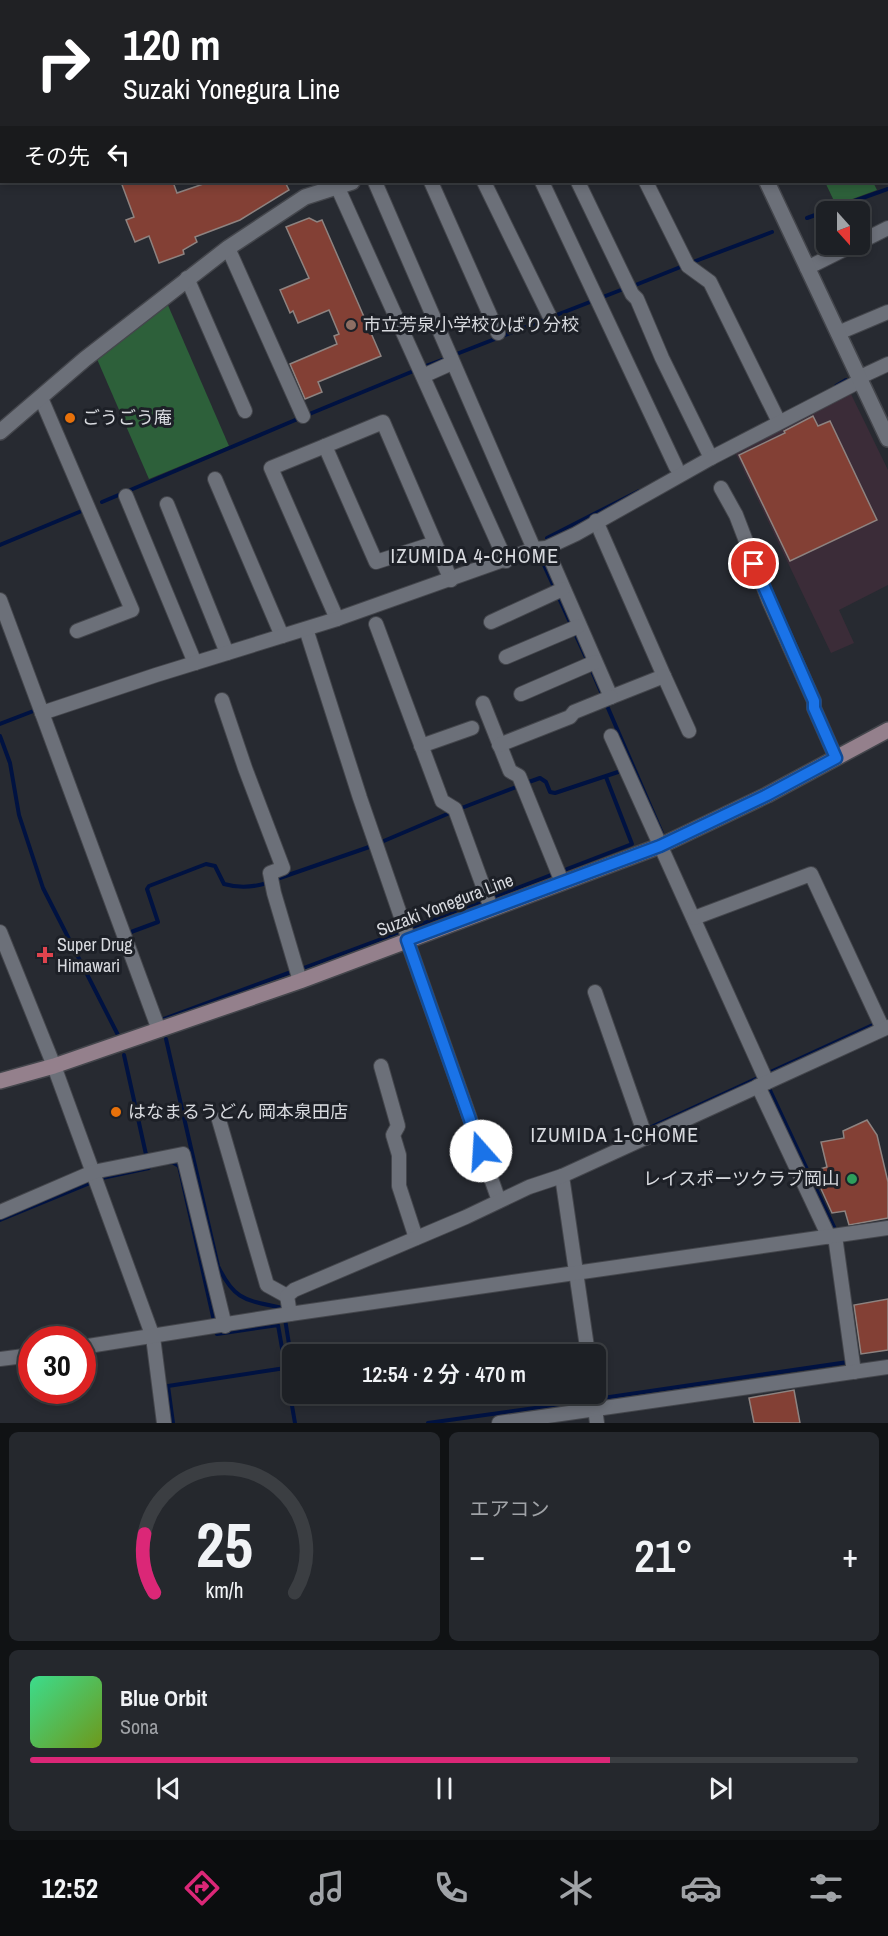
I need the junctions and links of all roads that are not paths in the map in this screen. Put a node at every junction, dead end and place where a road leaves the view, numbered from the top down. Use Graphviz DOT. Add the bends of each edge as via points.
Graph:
graph roads {
  1 [pos="348,183"];
  2 [pos="375,183"];
  3 [pos="431,183"];
  4 [pos="484,183"];
  5 [pos="542,183"];
  6 [pos="578,183"];
  7 [pos="646,183"];
  8 [pos="767,183"];
  9 [pos="337,186"];
  10 [pos="888,228"];
  11 [pos="870,237"];
  12 [pos="228,248"];
  13 [pos="833,255"];
  14 [pos="807,268"];
  15 [pos="187,278"];
  16 [pos="888,312"];
  17 [pos="549,315"];
  18 [pos="498,333"];
  19 [pos="838,333"];
  20 [pos="450,359"];
  21 [pos="888,364"];
  22 [pos="421,371"];
  23 [pos="859,379"];
  24 [pos="40,399"];
  25 [pos="245,411"];
  26 [pos="303,416"];
  27 [pos="777,419"];
  28 [pos="0,432"];
  29 [pos="888,439"];
  30 [pos="325,446"];
  31 [pos="710,455"];
  32 [pos="676,467"];
  33 [pos="215,479"];
  34 [pos="721,488"];
  35 [pos="126,496"];
  36 [pos="167,504"];
  37 [pos="596,521"];
  38 [pos="435,543"];
  39 [pos="540,549"];
  40 [pos="506,561"];
  41 [pos="451,580"];
  42 [pos="558,592"];
  43 [pos="0,600"];
  44 [pos="337,619"];
  45 [pos="491,622"];
  46 [pos="376,624"];
  47 [pos="575,627"];
  48 [pos="306,629"];
  49 [pos="77,631"];
  50 [pos="280,632"];
  51 [pos="225,649"];
  52 [pos="506,657"];
  53 [pos="193,659"];
  54 [pos="591,663"];
  55 [pos="664,676"];
  56 [pos="521,694"];
  57 [pos="606,699"];
  58 [pos="222,700"];
  59 [pos="483,703"];
  60 [pos="42,713"];
  61 [pos="472,728"];
  62 [pos="888,730"];
  63 [pos="689,731"];
  64 [pos="611,736"];
  65 [pos="499,745"];
  66 [pos="421,746"];
  67 [pos="836,758"];
  68 [pos="660,846"];
  69 [pos="562,882"];
  70 [pos="491,908"];
  71 [pos="697,917"];
  72 [pos="0,932"];
  73 [pos="407,935"];
  74 [pos="298,973"];
  75 [pos="596,992"];
  76 [pos="883,1025"];
  77 [pos="159,1030"];
  78 [pos="54,1066"];
  79 [pos="381,1066"];
  80 [pos="0,1081"];
  81 [pos="764,1081"];
  82 [pos="219,1120"];
  83 [pos="644,1133"];
  84 [pos="93,1173"];
  85 [pos="562,1176"];
  86 [pos="497,1198"];
  87 [pos="0,1212"];
  88 [pos="888,1228"];
  89 [pos="414,1234"];
  90 [pos="832,1237"];
  91 [pos="577,1272"];
  92 [pos="283,1294"];
  93 [pos="286,1315"];
  94 [pos="219,1327"];
  95 [pos="153,1337"];
  96 [pos="587,1344"];
  97 [pos="96,1345"];
  98 [pos="18,1357"];
  99 [pos="0,1359"];
  100 [pos="853,1365"];
  101 [pos="888,1367"];
  102 [pos="596,1416"];
  103 [pos="164,1423"];
  104 [pos="499,1423"];
  1 -- 9 [label="street"];
  2 -- 20 [label="street"];
  3 -- 18 [label="street"];
  4 -- 17 [label="street"];
  5 -- 32 [label="street"];
  6 -- 31 [label="street"];
  7 -- 27 [label="street" via="688,266 710,282"];
  8 -- 14 [label="street"];
  9 -- 12 [label="street" via="306,197"];
  9 -- 22 [label="street"];
  10 -- 11 [label="street"];
  12 -- 15 [label="street"];
  12 -- 26 [label="street"];
  13 -- 14 [label="street"];
  14 -- 19 [label="street"];
  15 -- 24 [label="street"];
  15 -- 25 [label="street"];
  16 -- 19 [label="street"];
  19 -- 23 [label="street"];
  20 -- 22 [label="street"];
  20 -- 39 [label="street"];
  21 -- 23 [label="street"];
  22 -- 40 [label="street"];
  23 -- 27 [label="street"];
  23 -- 29 [label="street"];
  24 -- 28 [label="street"];
  24 -- 49 [label="street" via="132,610"];
  27 -- 31 [label="street"];
  30 -- 38 [label="street" via="376,562"];
  30 -- 38 [label="street" via="382,422"];
  30 -- 44 [label="street" via="272,468"];
  31 -- 37 [label="street"];
  33 -- 50 [label="street"];
  34 -- 67 [label="street" via="736,515"];
  35 -- 53 [label="street"];
  36 -- 51 [label="street"];
  37 -- 39 [label="street"];
  37 -- 55 [label="street"];
  38 -- 41 [label="street"];
  39 -- 40 [label="street"];
  39 -- 42 [label="street"];
  40 -- 41 [label="street"];
  41 -- 44 [label="street"];
  42 -- 45 [label="street"];
  42 -- 47 [label="street"];
  43 -- 60 [label="street"];
  44 -- 48 [label="street"];
  46 -- 66 [label="street"];
  47 -- 52 [label="street"];
  47 -- 54 [label="street"];
  48 -- 50 [label="street"];
  48 -- 73 [label="street"];
  50 -- 51 [label="street"];
  51 -- 53 [label="street"];
  53 -- 60 [label="street"];
  54 -- 56 [label="street"];
  54 -- 57 [label="street"];
  55 -- 57 [label="street"];
  55 -- 63 [label="street"];
  57 -- 65 [label="street"];
  58 -- 74 [label="street" via="283,868 270,873 271,882"];
  59 -- 65 [label="street"];
  60 -- 77 [label="street"];
  61 -- 66 [label="street"];
  62 -- 67 [label="main road, Suzaki Yonegura Line"];
  64 -- 68 [label="street"];
  65 -- 69 [label="street" via="510,771 519,776"];
  66 -- 70 [label="street" via="442,801 455,811"];
  67 -- 68 [label="main road, Suzaki Yonegura Line"];
  68 -- 69 [label="main road, Suzaki Yonegura Line"];
  68 -- 71 [label="street"];
  69 -- 70 [label="main road, Suzaki Yonegura Line"];
  70 -- 73 [label="main road, Suzaki Yonegura Line"];
  71 -- 76 [label="street" via="810,874"];
  71 -- 81 [label="street"];
  72 -- 78 [label="street"];
  73 -- 74 [label="main road, Suzaki Yonegura Line"];
  73 -- 86 [label="street"];
  74 -- 77 [label="main road, Suzaki Yonegura Line"];
  75 -- 83 [label="street"];
  76 -- 81 [label="street"];
  77 -- 78 [label="main road, Suzaki Yonegura Line"];
  78 -- 80 [label="main road, Suzaki Yonegura Line"];
  78 -- 84 [label="street"];
  79 -- 89 [label="street" via="398,1126 393,1135 399,1155 399,1186"];
  81 -- 83 [label="street"];
  81 -- 90 [label="street"];
  82 -- 92 [label="street" via="267,1285"];
  83 -- 85 [label="street"];
  84 -- 87 [label="street"];
  84 -- 94 [label="street" via="183,1154"];
  84 -- 95 [label="street"];
  85 -- 86 [label="street"];
  85 -- 91 [label="street"];
  86 -- 89 [label="street"];
  88 -- 90 [label="street"];
  89 -- 92 [label="street"];
  90 -- 91 [label="street"];
  90 -- 100 [label="street"];
  91 -- 93 [label="street"];
  91 -- 96 [label="street"];
  92 -- 93 [label="street"];
  93 -- 94 [label="street"];
  94 -- 95 [label="street"];
  95 -- 97 [label="street"];
  95 -- 103 [label="street"];
  98 -- 99 [label="street"];
  100 -- 101 [label="street"];
  100 -- 102 [label="street"];
  102 -- 104 [label="street"];
}
